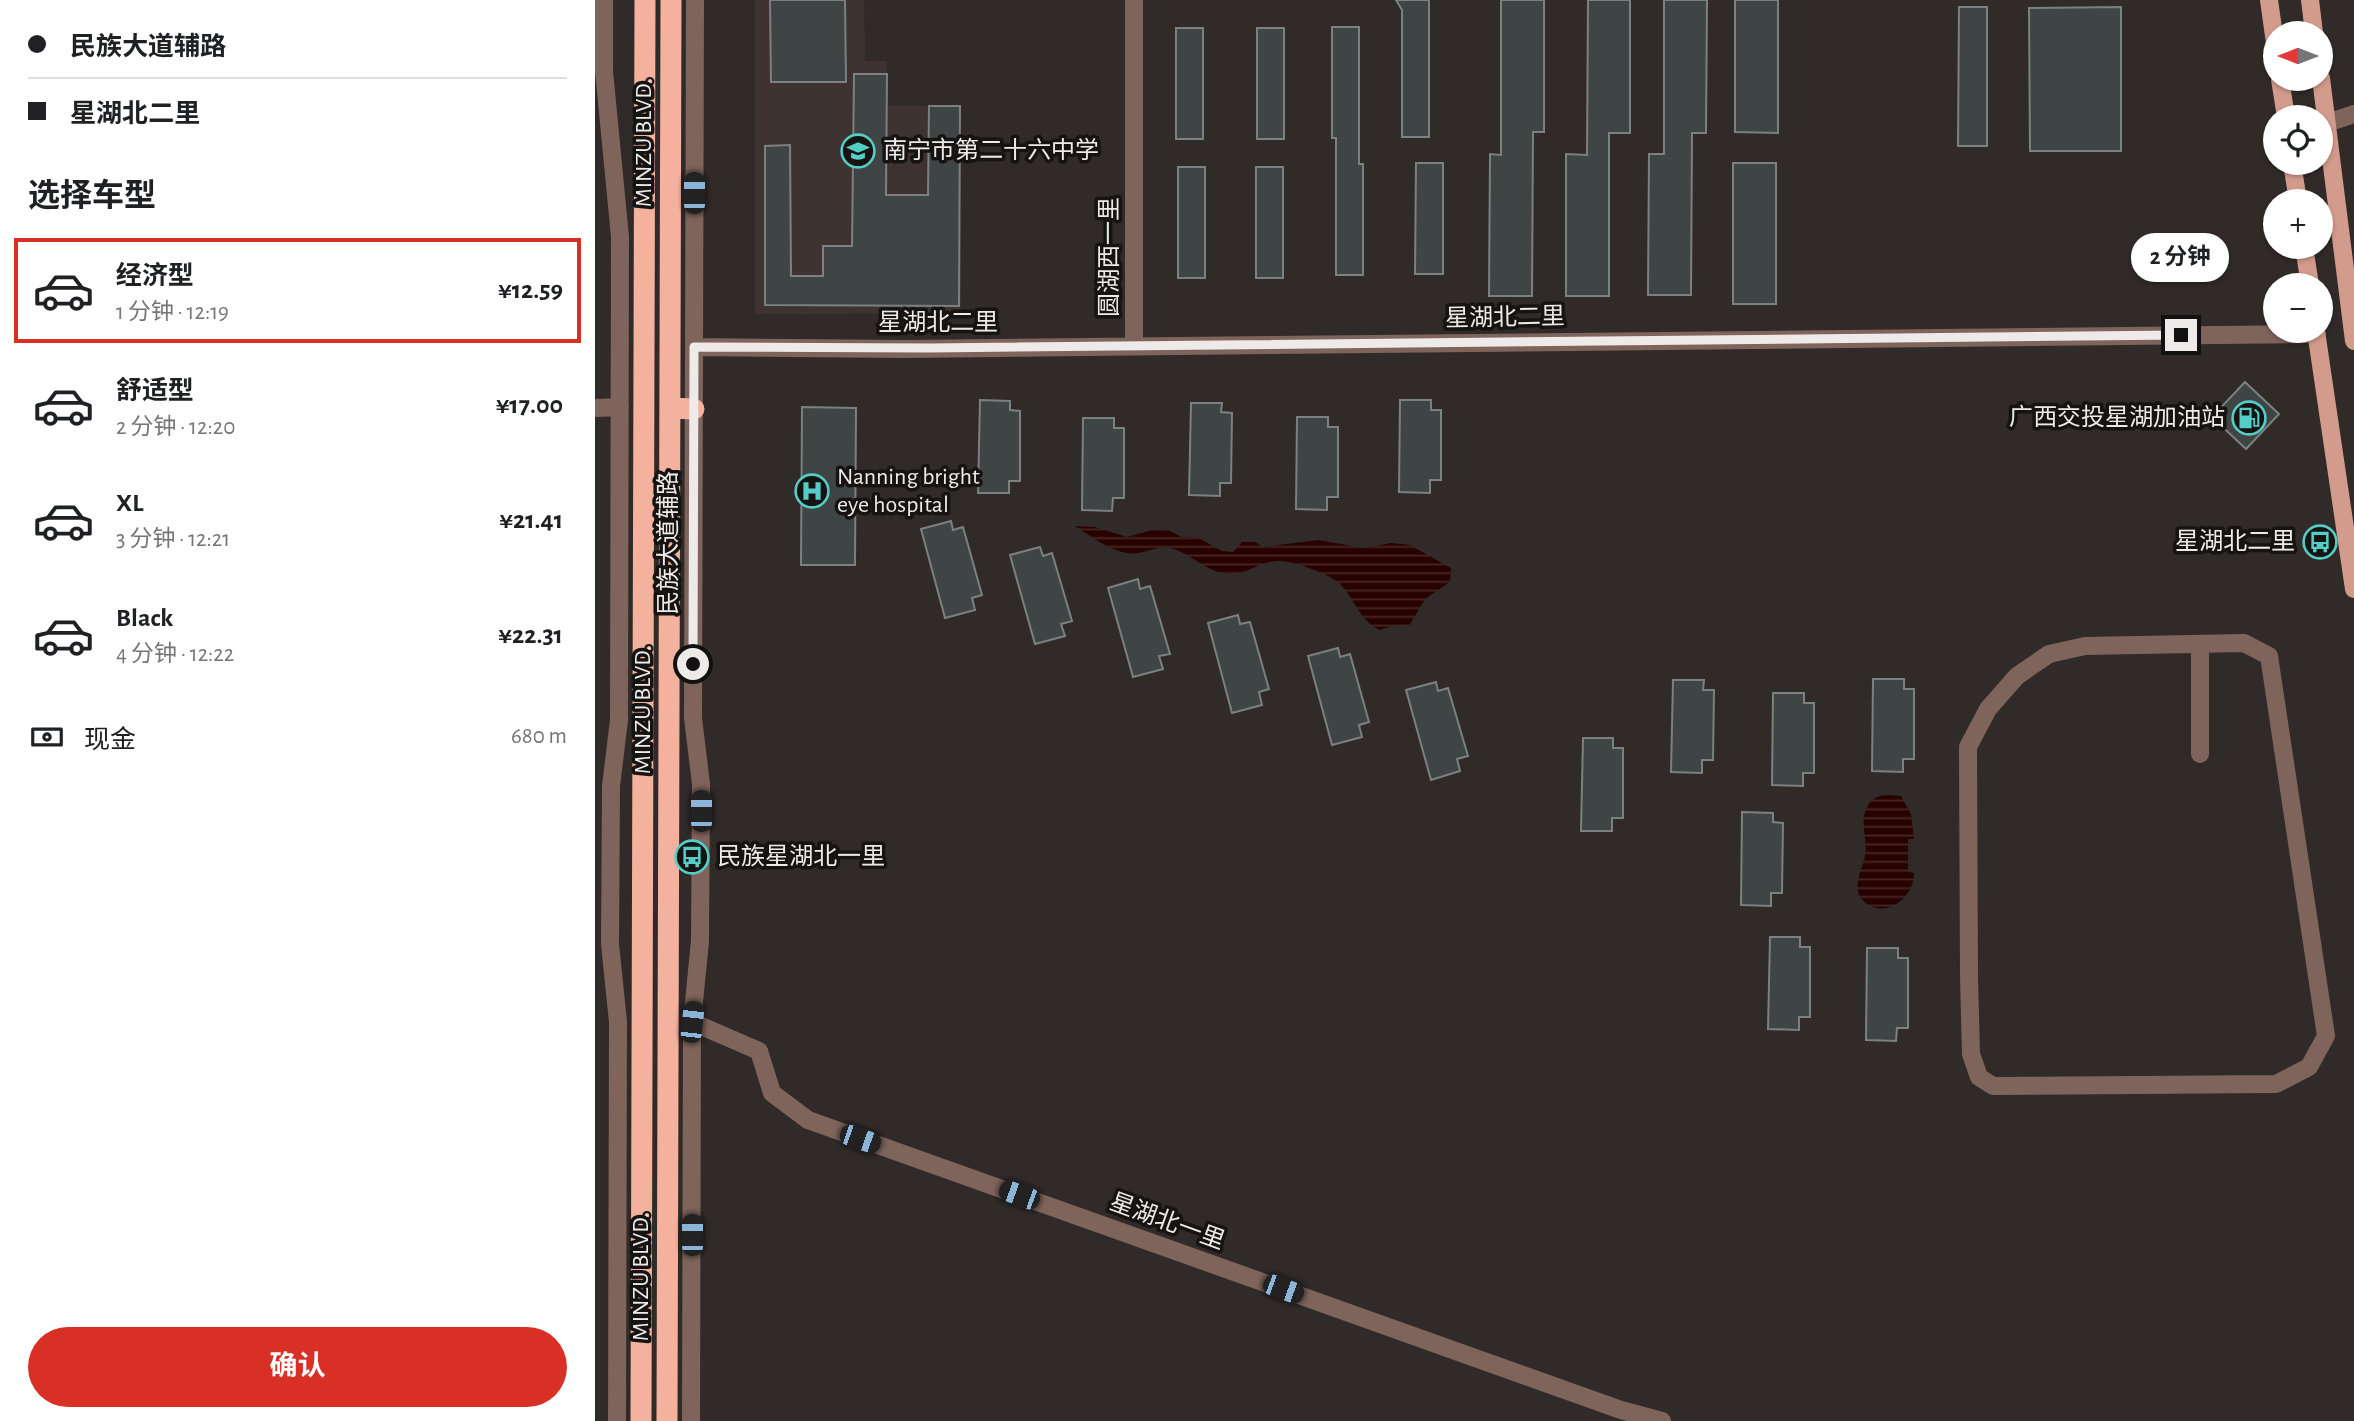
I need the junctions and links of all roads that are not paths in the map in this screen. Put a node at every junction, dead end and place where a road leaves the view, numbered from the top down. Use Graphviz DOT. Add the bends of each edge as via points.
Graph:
graph roads {
  1 [pos="604,0"];
  2 [pos="645,0"];
  3 [pos="671,0"];
  4 [pos="695,0"];
  5 [pos="1135,0"];
  6 [pos="2269,0"];
  7 [pos="2310,0"];
  8 [pos="2272,21"];
  9 [pos="2313,21"];
  10 [pos="2354,114"];
  11 [pos="2333,121"];
  12 [pos="2333,175"];
  13 [pos="2263,333"];
  14 [pos="2354,341"];
  15 [pos="2318,343"];
  16 [pos="1134,346"];
  17 [pos="694,347"];
  18 [pos="620,407"];
  19 [pos="595,408"];
  20 [pos="670,408"];
  21 [pos="694,409"];
  22 [pos="2354,589"];
  23 [pos="2200,644"];
  24 [pos="2200,754"];
  25 [pos="692,1022"];
  26 [pos="617,1421"];
  27 [pos="641,1421"];
  28 [pos="667,1421"];
  29 [pos="691,1421"];
  30 [pos="1662,1421"];
  1 -- 18 [label="street, 民族大道辅路" via="604,71 620,237"];
  2 -- 27 [label="highway, MINZU BLVD."];
  3 -- 20 [label="highway, MINZU BLVD."];
  4 -- 17 [label="street, 民族大道辅路"];
  5 -- 16 [label="street, 圆湖西一里"];
  6 -- 8 [label="main road"];
  7 -- 9 [label="main road"];
  10 -- 11 [label="street"];
  12 -- 14 [label="main road"];
  13 -- 16 [label="street, 星湖北二里"];
  15 -- 22 [label="main road"];
  16 -- 17 [label="street, 星湖北二里"];
  17 -- 21 [label="street, 民族大道辅路"];
  18 -- 19 [label="street"];
  18 -- 26 [label="street, 民族大道辅路" via="619,720 611,786 610,944 618,1023"];
  20 -- 21 [label="highway"];
  20 -- 28 [label="highway, MINZU BLVD."];
  21 -- 25 [label="street, 民族大道辅路" via="693,718 701,797 700,941"];
  23 -- 23 [label="street" via="2244,643 2269,656 2326,1036 2309,1067 2276,1084 1993,1086 1979,1077 1971,1054 1968,747 1988,709 2017,676 2049,654 2085,646"];
  23 -- 24 [label="street"];
  25 -- 29 [label="street, 民族大道辅路"];
  25 -- 30 [label="street, 星湖北一里" via="759,1051 772,1093 808,1120"];
}
